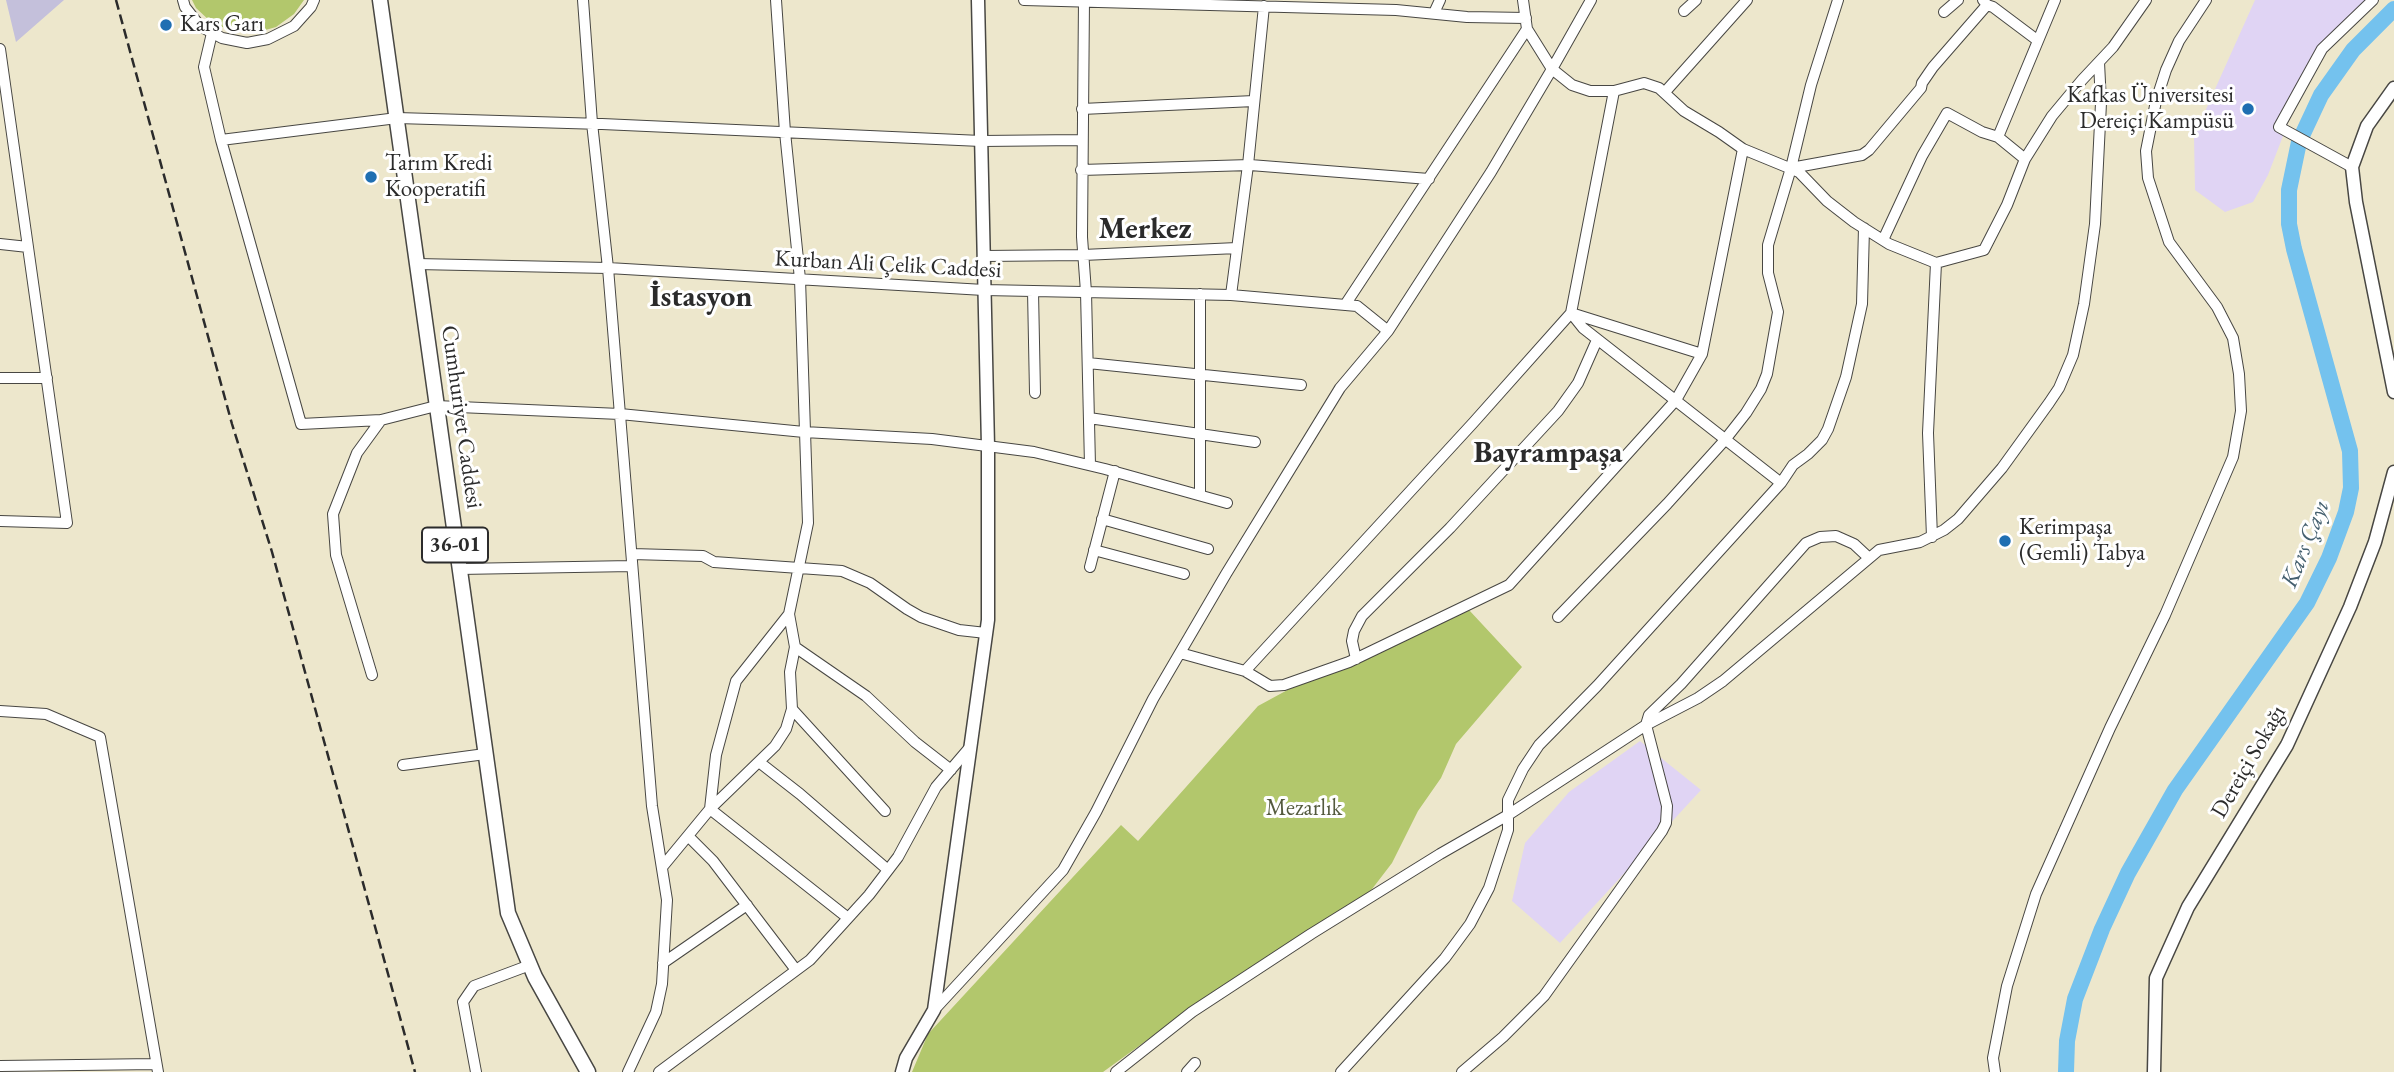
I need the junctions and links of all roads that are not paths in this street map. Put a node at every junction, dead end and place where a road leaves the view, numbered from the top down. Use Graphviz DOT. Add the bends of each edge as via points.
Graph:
graph roads {
  1 [pos="183,0"];
  2 [pos="314,0"];
  3 [pos="380,0"];
  4 [pos="583,0"];
  5 [pos="776,0"];
  6 [pos="978,0"];
  7 [pos="1024,0"];
  8 [pos="1440,0"];
  9 [pos="1523,0"];
  10 [pos="1591,0"];
  11 [pos="1696,0"];
  12 [pos="1747,0"];
  13 [pos="1838,0"];
  14 [pos="1958,0"];
  15 [pos="2055,0"];
  16 [pos="2146,0"];
  17 [pos="2206,0"];
  18 [pos="2373,0"];
  19 [pos="1084,1"];
  20 [pos="1227,3"];
  21 [pos="1277,3"];
  22 [pos="1985,3"];
  23 [pos="1264,6"];
  24 [pos="1684,11"];
  25 [pos="1944,12"];
  26 [pos="1434,13"];
  27 [pos="1527,24"];
  28 [pos="212,33"];
  29 [pos="2037,40"];
  30 [pos="0,49"];
  31 [pos="2099,62"];
  32 [pos="1552,69"];
  33 [pos="2394,88"];
  34 [pos="1614,91"];
  35 [pos="1665,92"];
  36 [pos="4,100"];
  37 [pos="1254,101"];
  38 [pos="1082,109"];
  39 [pos="397,118"];
  40 [pos="592,123"];
  41 [pos="785,132"];
  42 [pos="1998,137"];
  43 [pos="221,140"];
  44 [pos="1081,140"];
  45 [pos="981,141"];
  46 [pos="1743,149"];
  47 [pos="2025,159"];
  48 [pos="1248,165"];
  49 [pos="2352,167"];
  50 [pos="1791,168"];
  51 [pos="1081,170"];
  52 [pos="1429,179"];
  53 [pos="1864,228"];
  54 [pos="1883,240"];
  55 [pos="0,244"];
  56 [pos="28,247"];
  57 [pos="1237,248"];
  58 [pos="984,256"];
  59 [pos="1083,256"];
  60 [pos="1936,263"];
  61 [pos="416,264"];
  62 [pos="608,268"];
  63 [pos="800,279"];
  64 [pos="985,290"];
  65 [pos="1033,291"];
  66 [pos="1086,292"];
  67 [pos="1200,294"];
  68 [pos="1231,295"];
  69 [pos="1351,306"];
  70 [pos="1571,313"];
  71 [pos="1388,331"];
  72 [pos="1597,340"];
  73 [pos="1702,354"];
  74 [pos="1088,363"];
  75 [pos="1200,374"];
  76 [pos="0,378"];
  77 [pos="47,378"];
  78 [pos="1301,385"];
  79 [pos="2394,392"];
  80 [pos="1035,393"];
  81 [pos="1676,400"];
  82 [pos="436,406"];
  83 [pos="620,414"];
  84 [pos="1089,418"];
  85 [pos="381,420"];
  86 [pos="804,432"];
  87 [pos="1200,435"];
  88 [pos="1724,441"];
  89 [pos="1255,442"];
  90 [pos="988,446"];
  91 [pos="1090,465"];
  92 [pos="1115,471"];
  93 [pos="2394,472"];
  94 [pos="1781,483"];
  95 [pos="1200,495"];
  96 [pos="1227,503"];
  97 [pos="1102,519"];
  98 [pos="0,521"];
  99 [pos="1932,537"];
  100 [pos="1208,549"];
  101 [pos="1094,550"];
  102 [pos="1869,558"];
  103 [pos="632,560"];
  104 [pos="1090,567"];
  105 [pos="799,568"];
  106 [pos="459,569"];
  107 [pos="1184,574"];
  108 [pos="789,614"];
  109 [pos="1558,617"];
  110 [pos="986,633"];
  111 [pos="795,647"];
  112 [pos="1180,653"];
  113 [pos="1356,659"];
  114 [pos="1245,671"];
  115 [pos="372,675"];
  116 [pos="792,709"];
  117 [pos="0,711"];
  118 [pos="1646,725"];
  119 [pos="971,746"];
  120 [pos="485,754"];
  121 [pos="759,762"];
  122 [pos="403,765"];
  123 [pos="951,770"];
  124 [pos="710,809"];
  125 [pos="885,811"];
  126 [pos="1508,815"];
  127 [pos="688,835"];
  128 [pos="663,866"];
  129 [pos="888,870"];
  130 [pos="747,905"];
  131 [pos="848,918"];
  132 [pos="663,963"];
  133 [pos="530,965"];
  134 [pos="796,971"];
  135 [pos="934,1010"];
  136 [pos="1195,1063"];
  137 [pos="0,1066"];
  138 [pos="157,1068"];
  139 [pos="476,1072"];
  140 [pos="588,1072"];
  141 [pos="628,1072"];
  142 [pos="659,1072"];
  143 [pos="902,1072"];
  144 [pos="1116,1072"];
  145 [pos="1187,1072"];
  146 [pos="1341,1072"];
  147 [pos="1462,1072"];
  148 [pos="1995,1072"];
  149 [pos="2154,1072"];
  1 -- 28 [label="street" via="200,26"];
  2 -- 28 [label="street" via="294,26 268,39 247,43"];
  3 -- 39 [label="main road, Cumhuriyet Caddesi / 36-01"];
  4 -- 40 [label="street"];
  5 -- 41 [label="street"];
  6 -- 45 [label="main road"];
  7 -- 19 [label="street"];
  8 -- 26 [label="street"];
  9 -- 27 [label="street"];
  10 -- 32 [label="street"];
  11 -- 24 [label="street"];
  12 -- 35 [label="street"];
  13 -- 50 [label="street"];
  14 -- 25 [label="street"];
  15 -- 29 [label="street"];
  16 -- 31 [label="street"];
  17 -- 148 [label="street" via="2166,70 2146,151 2148,178 2169,242 2217,307 2233,338 2241,411 2233,457 2036,894 2007,986 1993,1058"];
  18 -- 49 [label="street" via="2322,49 2278,127"];
  19 -- 20 [label="street"];
  19 -- 38 [label="street"];
  20 -- 23 [label="street"];
  21 -- 23 [label="street"];
  21 -- 26 [label="street"];
  22 -- 29 [label="street"];
  22 -- 50 [label="street" via="1869,150"];
  23 -- 37 [label="street"];
  26 -- 27 [label="street"];
  27 -- 32 [label="street"];
  27 -- 52 [label="street"];
  28 -- 43 [label="street" via="204,67"];
  29 -- 42 [label="street"];
  30 -- 36 [label="street"];
  31 -- 47 [label="street" via="2052,116"];
  31 -- 99 [label="street" via="2095,224 2073,355 2054,395 2002,468 1958,519"];
  32 -- 34 [label="street" via="1581,89"];
  32 -- 71 [label="street"];
  33 -- 49 [label="main road" via="2367,126"];
  34 -- 35 [label="street" via="1644,83"];
  34 -- 70 [label="street"];
  35 -- 46 [label="street" via="1684,111"];
  36 -- 56 [label="street"];
  37 -- 38 [label="street"];
  37 -- 48 [label="street"];
  38 -- 44 [label="street"];
  39 -- 40 [label="street"];
  39 -- 43 [label="street"];
  39 -- 61 [label="main road, Cumhuriyet Caddesi / 36-01"];
  40 -- 41 [label="street"];
  40 -- 62 [label="street"];
  41 -- 45 [label="street"];
  41 -- 63 [label="street"];
  42 -- 47 [label="street"];
  42 -- 54 [label="street" via="1947,113"];
  43 -- 85 [label="street" via="301,425"];
  44 -- 45 [label="street"];
  44 -- 51 [label="street"];
  45 -- 58 [label="main road"];
  46 -- 50 [label="street"];
  46 -- 73 [label="street"];
  47 -- 60 [label="street" via="1984,250"];
  48 -- 51 [label="street"];
  48 -- 52 [label="street"];
  48 -- 57 [label="street"];
  49 -- 79 [label="main road"];
  50 -- 53 [label="street"];
  50 -- 88 [label="street" via="1768,245 1768,273 1778,312 1767,374 1754,402"];
  51 -- 59 [label="street"];
  52 -- 69 [label="street"];
  53 -- 54 [label="street"];
  53 -- 94 [label="street" via="1862,304 1838,402 1822,440"];
  54 -- 60 [label="street"];
  55 -- 56 [label="street"];
  56 -- 77 [label="street"];
  57 -- 59 [label="street"];
  57 -- 68 [label="street"];
  58 -- 59 [label="street"];
  58 -- 64 [label="main road"];
  59 -- 66 [label="street"];
  60 -- 99 [label="street" via="1928,433"];
  61 -- 62 [label="street, Kurban Ali Çelik Caddesi"];
  61 -- 82 [label="main road, Cumhuriyet Caddesi / 36-01"];
  62 -- 63 [label="street, Kurban Ali Çelik Caddesi"];
  62 -- 83 [label="street"];
  63 -- 64 [label="street, Kurban Ali Çelik Caddesi"];
  63 -- 86 [label="street"];
  64 -- 65 [label="street, Kurban Ali Çelik Caddesi"];
  64 -- 90 [label="main road"];
  65 -- 66 [label="street, Kurban Ali Çelik Caddesi"];
  65 -- 80 [label="street"];
  66 -- 67 [label="street, Kurban Ali Çelik Caddesi"];
  66 -- 74 [label="street"];
  67 -- 68 [label="street, Kurban Ali Çelik Caddesi"];
  67 -- 75 [label="street"];
  68 -- 69 [label="street, Kurban Ali Çelik Caddesi"];
  69 -- 71 [label="street"];
  70 -- 72 [label="street"];
  70 -- 73 [label="street"];
  70 -- 114 [label="street"];
  71 -- 112 [label="street" via="1340,388"];
  72 -- 81 [label="street"];
  72 -- 113 [label="street" via="1578,383 1558,411 1362,615 1352,641"];
  73 -- 81 [label="street"];
  74 -- 75 [label="street"];
  74 -- 84 [label="street"];
  75 -- 78 [label="street"];
  75 -- 87 [label="street"];
  76 -- 77 [label="street"];
  77 -- 98 [label="street" via="68,523"];
  81 -- 88 [label="street"];
  81 -- 113 [label="street" via="1509,585"];
  82 -- 83 [label="street"];
  82 -- 85 [label="street"];
  82 -- 106 [label="main road, Cumhuriyet Caddesi / 36-01"];
  83 -- 86 [label="street"];
  83 -- 103 [label="street"];
  84 -- 87 [label="street"];
  84 -- 91 [label="street"];
  85 -- 115 [label="street" via="357,453 333,514 336,555"];
  86 -- 90 [label="street"];
  86 -- 105 [label="street" via="808,523"];
  87 -- 89 [label="street"];
  87 -- 95 [label="street"];
  88 -- 94 [label="street"];
  88 -- 109 [label="street"];
  90 -- 91 [label="street"];
  90 -- 110 [label="main road"];
  91 -- 92 [label="street"];
  92 -- 95 [label="street"];
  92 -- 97 [label="street"];
  93 -- 149 [label="main road, Dereiçi Sokağı" via="2375,542 2350,607 2287,745 2188,907 2156,978"];
  94 -- 126 [label="street" via="1539,745 1508,800"];
  95 -- 96 [label="street"];
  97 -- 100 [label="street"];
  97 -- 101 [label="street"];
  99 -- 102 [label="street" via="1887,547"];
  101 -- 104 [label="street"];
  101 -- 107 [label="street"];
  102 -- 118 [label="street" via="1723,681"];
  102 -- 118 [label="street" via="1836,536 1806,544 1651,712"];
  103 -- 105 [label="street" via="703,556 714,562"];
  103 -- 106 [label="street"];
  103 -- 128 [label="street" via="652,806"];
  105 -- 108 [label="street"];
  105 -- 110 [label="street" via="850,573 921,617 959,630"];
  106 -- 120 [label="main road, Cumhuriyet Caddesi / 36-01"];
  108 -- 111 [label="street"];
  108 -- 124 [label="street" via="736,681 716,755"];
  110 -- 119 [label="main road"];
  111 -- 116 [label="street" via="790,672"];
  111 -- 123 [label="street" via="866,696"];
  112 -- 114 [label="street"];
  112 -- 135 [label="street" via="1063,870"];
  113 -- 114 [label="street" via="1277,687"];
  116 -- 121 [label="street" via="786,729"];
  116 -- 125 [label="street"];
  117 -- 138 [label="street" via="46,714 100,737"];
  118 -- 126 [label="street"];
  118 -- 147 [label="street" via="1667,806 1662,831 1544,996"];
  119 -- 123 [label="street"];
  119 -- 135 [label="main road"];
  120 -- 122 [label="street"];
  120 -- 133 [label="main road, Cumhuriyet Caddesi / 36-01" via="508,913"];
  121 -- 124 [label="street"];
  121 -- 129 [label="street"];
  123 -- 129 [label="street"];
  124 -- 127 [label="street"];
  124 -- 131 [label="street"];
  126 -- 144 [label="street" via="1203,1004"];
  126 -- 146 [label="street" via="1508,830 1489,888 1470,924 1446,958"];
  127 -- 128 [label="street"];
  127 -- 130 [label="street"];
  128 -- 132 [label="street" via="667,900"];
  129 -- 131 [label="street"];
  130 -- 132 [label="street"];
  130 -- 134 [label="street"];
  131 -- 134 [label="street"];
  132 -- 141 [label="street" via="656,1012"];
  133 -- 139 [label="street" via="474,986 463,1002"];
  133 -- 140 [label="main road, Cumhuriyet Caddesi / 36-01"];
  134 -- 142 [label="street"];
  135 -- 143 [label="main road"];
  136 -- 145 [label="street"];
  137 -- 138 [label="street"];
}
